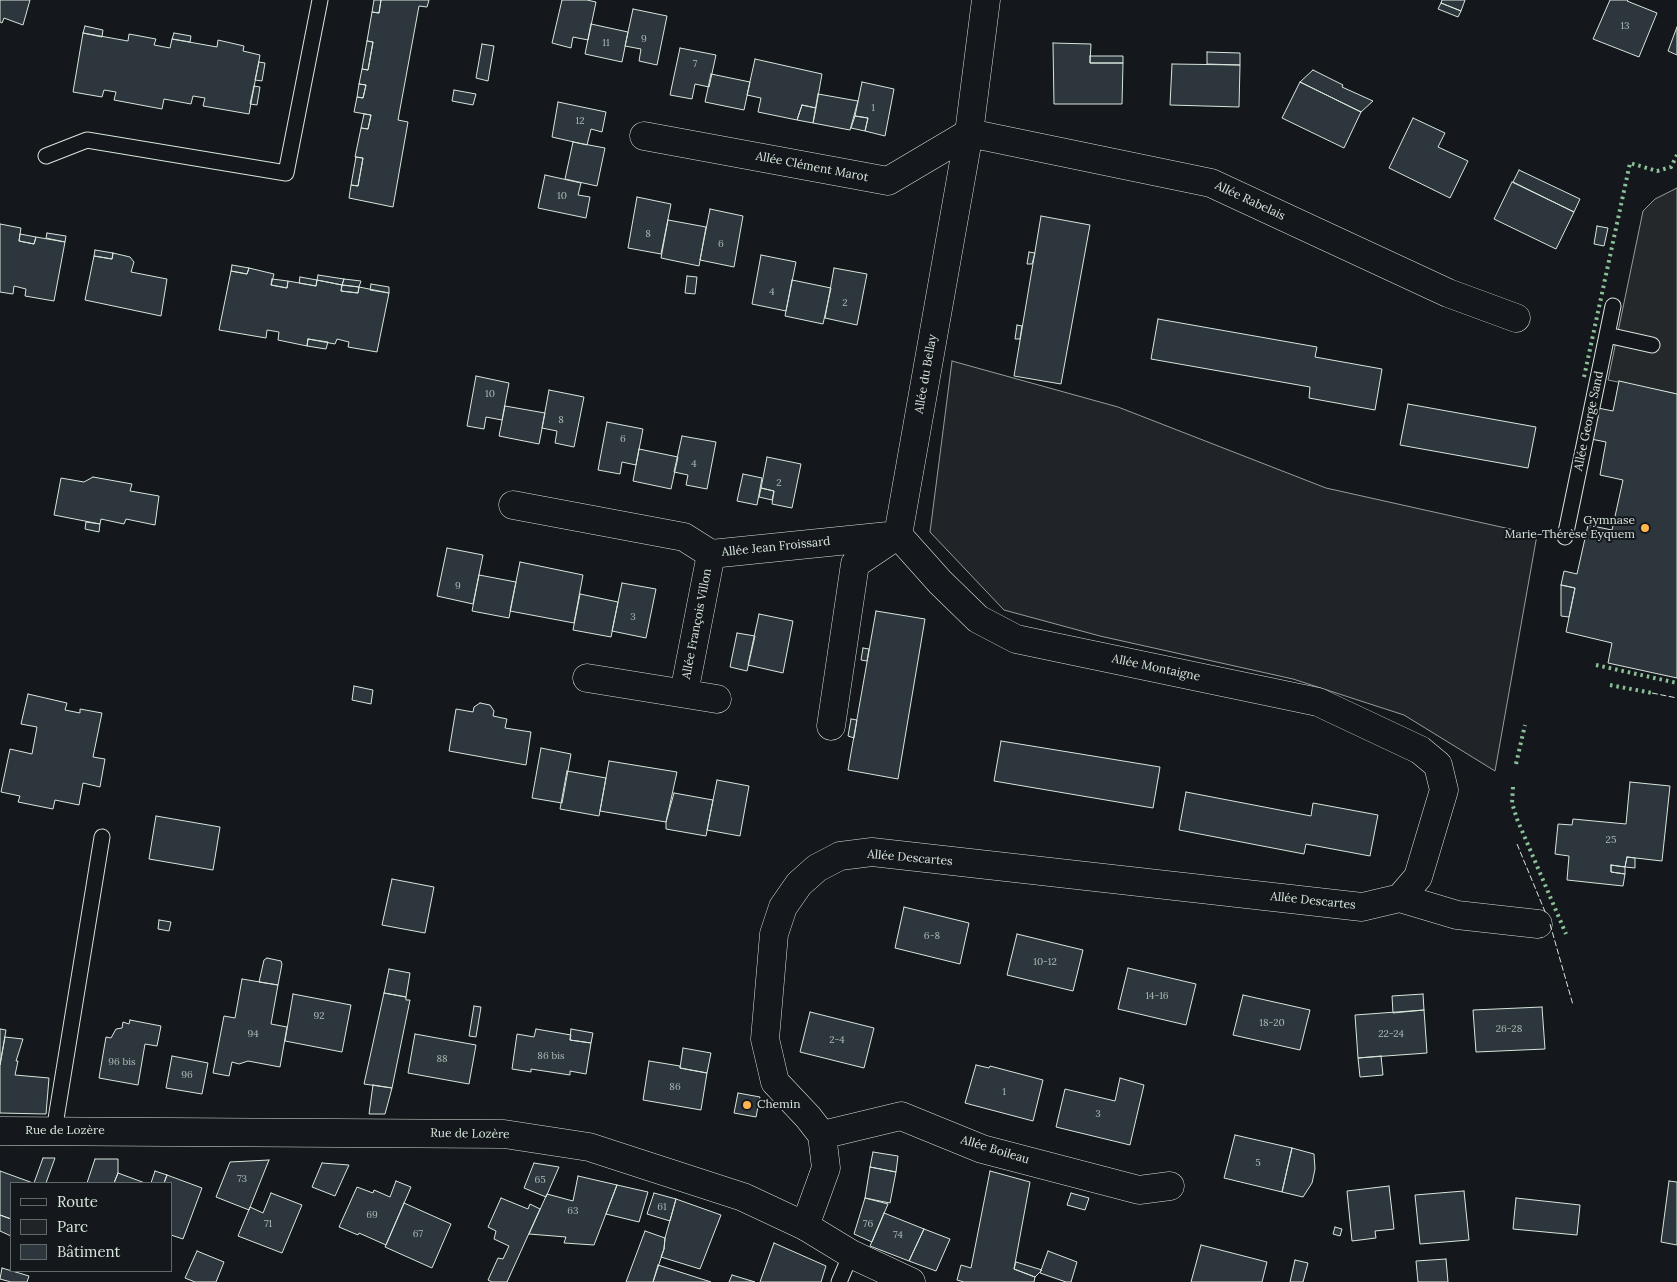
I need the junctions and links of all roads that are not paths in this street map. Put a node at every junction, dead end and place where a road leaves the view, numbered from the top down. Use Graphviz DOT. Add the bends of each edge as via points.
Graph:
graph roads {
  1 [pos="320,0"];
  2 [pos="986,0"];
  3 [pos="969,133"];
  4 [pos="644,136"];
  5 [pos="46,156"];
  6 [pos="1613,306"];
  7 [pos="1516,318"];
  8 [pos="1607,335"];
  9 [pos="1652,346"];
  10 [pos="513,505"];
  11 [pos="898,535"];
  12 [pos="1565,537"];
  13 [pos="711,554"];
  14 [pos="587,678"];
  15 [pos="684,693"];
  16 [pos="717,699"];
  17 [pos="831,726"];
  18 [pos="102,837"];
  19 [pos="1400,898"];
  20 [pos="1538,924"];
  21 [pos="0,1131"];
  22 [pos="54,1131"];
  23 [pos="822,1135"];
  24 [pos="1170,1186"];
  25 [pos="805,1226"];
  26 [pos="851,1254"];
  27 [pos="839,1282"];
  28 [pos="910,1282"];
  1 -- 5 [label="lane" via="286,173 87,140"];
  2 -- 3 [label="street, Allée du Bellay"];
  3 -- 4 [label="street, Allée Clément Marot" via="888,181"];
  3 -- 7 [label="street, Allée Rabelais" via="1211,183 1448,294"];
  3 -- 11 [label="street, Allée du Bellay"];
  6 -- 8 [label="lane, Allée George Sand"];
  8 -- 9 [label="lane"];
  8 -- 12 [label="lane, Allée George Sand"];
  10 -- 13 [label="street, Allée Jean Froissard" via="684,537"];
  11 -- 13 [label="street, Allée Jean Froissard"];
  11 -- 17 [label="street" via="855,564"];
  11 -- 19 [label="street, Allée Montaigne" via="978,619 1016,639 1318,702 1420,750 1438,765 1444,790 1418,877"];
  13 -- 15 [label="street, Allée François Villon"];
  14 -- 15 [label="street, Allée François Villon"];
  15 -- 16 [label="street, Allée François Villon"];
  18 -- 22 [label="lane"];
  19 -- 20 [label="street, Allée Descartes" via="1457,915"];
  19 -- 23 [label="street, Allée Descartes" via="1362,906 872,852 840,856 817,868 799,884 784,907 774,934 764,1039 775,1082"];
  21 -- 22 [label="street, Rue de Lozère"];
  22 -- 25 [label="street, Rue de Lozère" via="504,1134 589,1147 743,1197"];
  23 -- 24 [label="street, Allée Boileau" via="901,1116 982,1148 1139,1190"];
  23 -- 25 [label="street" via="826,1168"];
  25 -- 26 [label="street, Rue de Lozère"];
  26 -- 27 [label="lane"];
  26 -- 28 [label="street, Rue de Lozère"];
}
